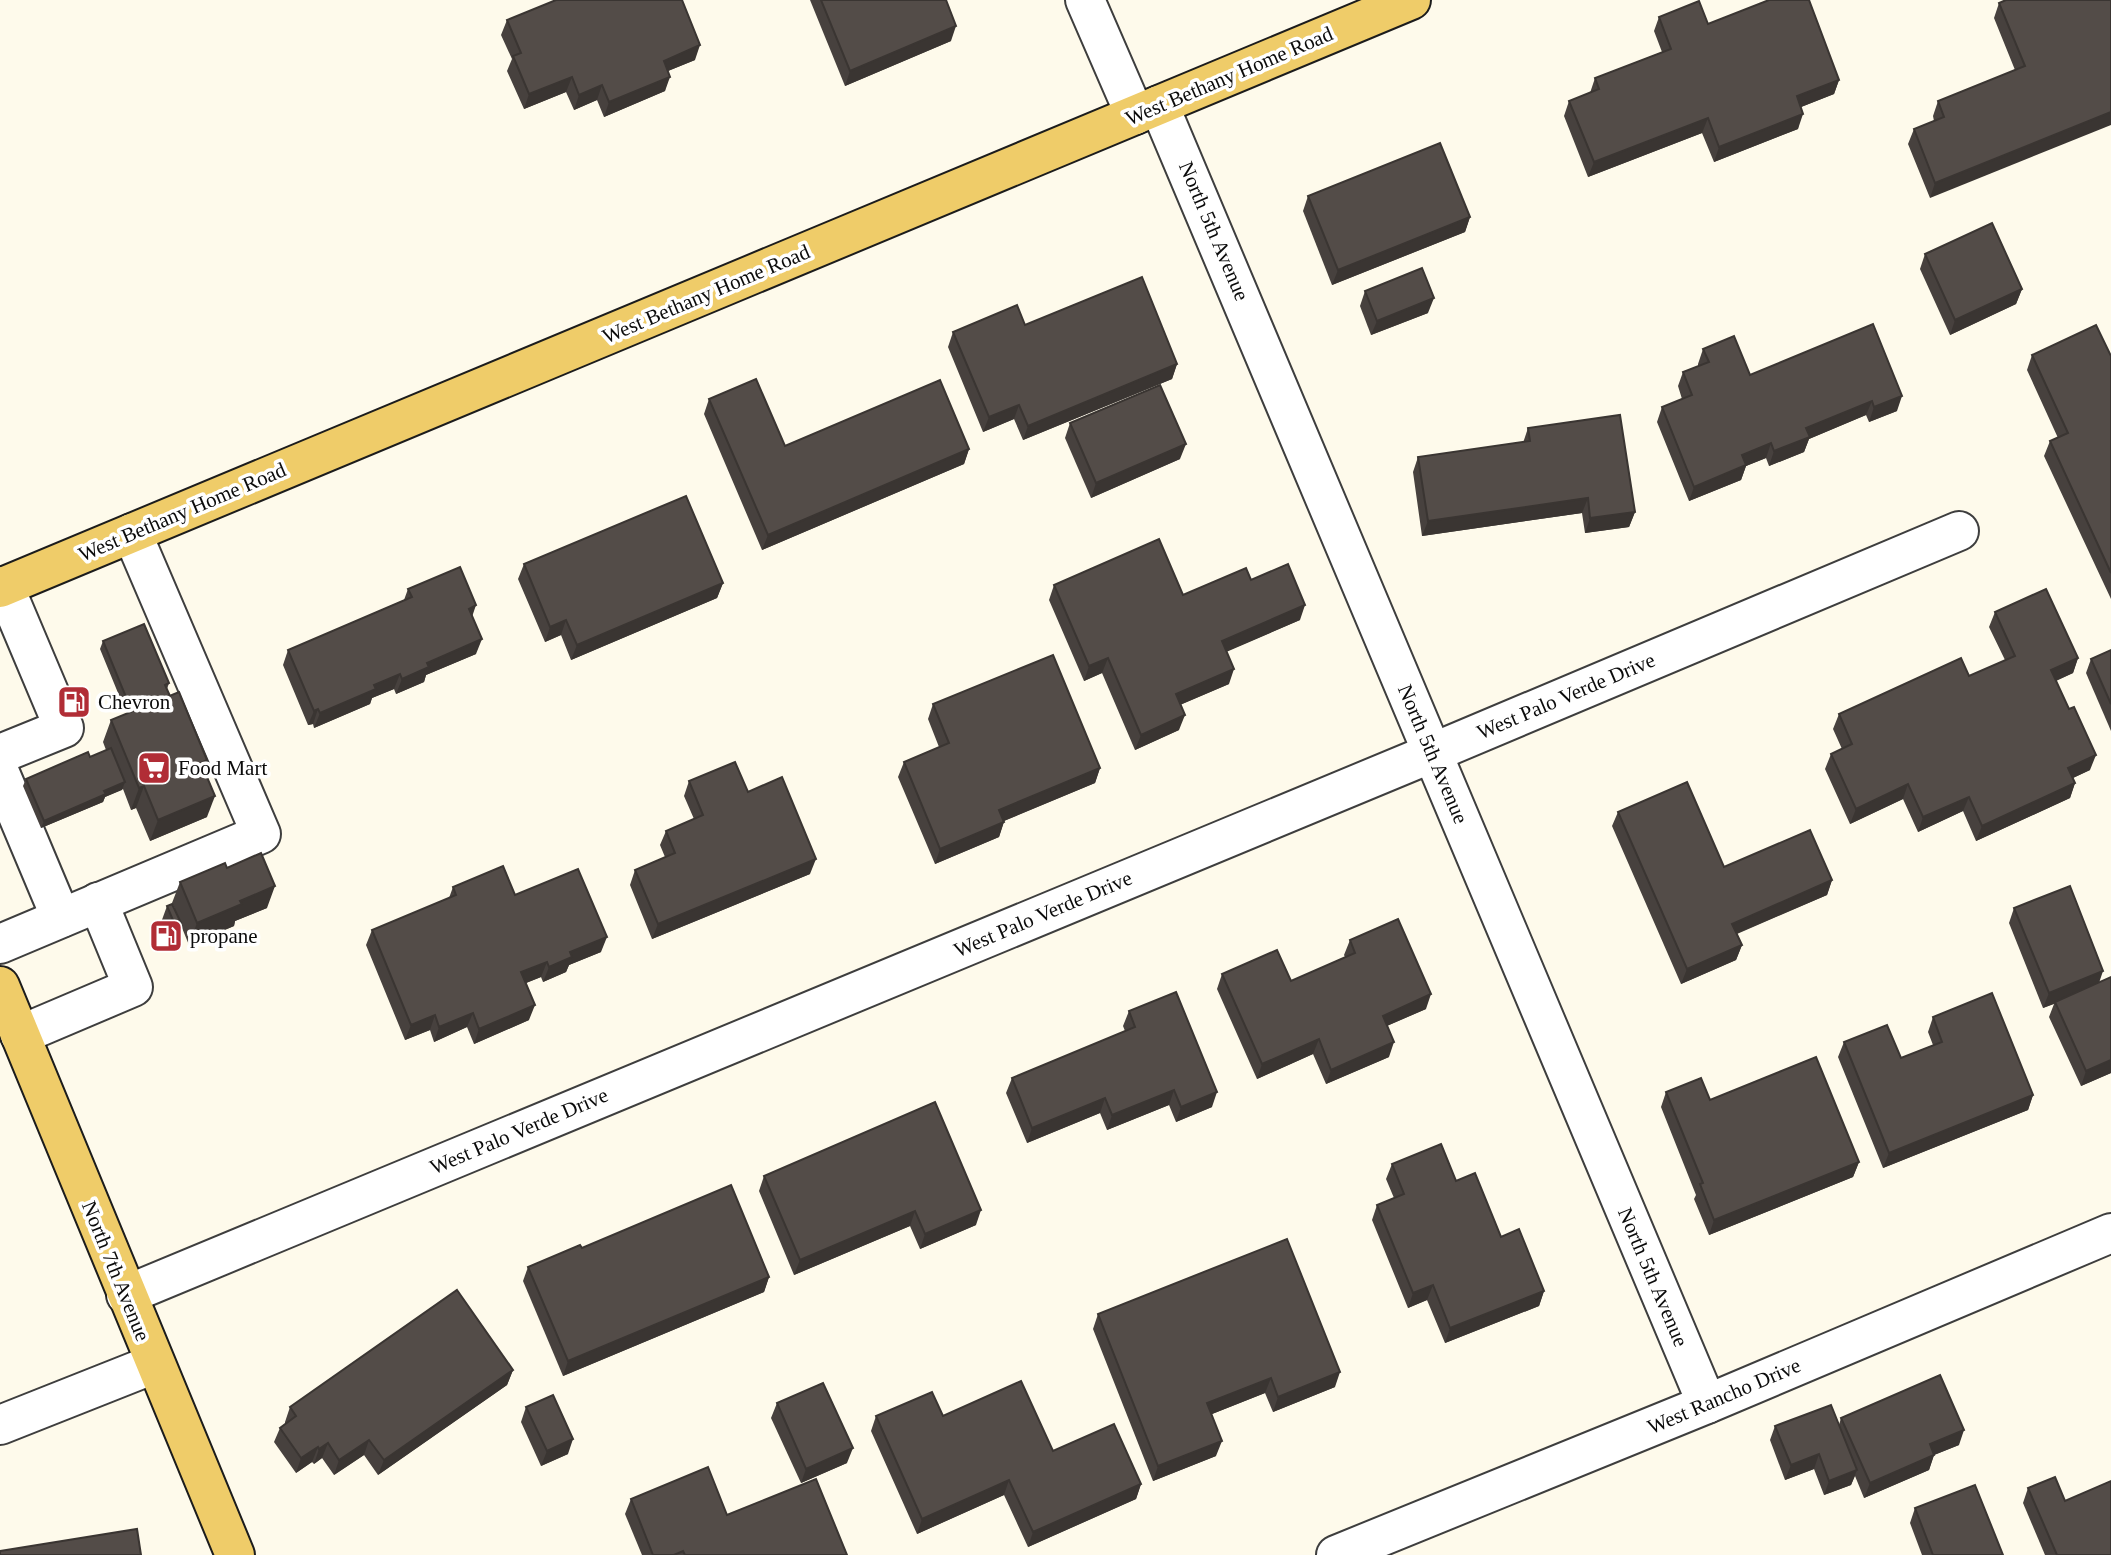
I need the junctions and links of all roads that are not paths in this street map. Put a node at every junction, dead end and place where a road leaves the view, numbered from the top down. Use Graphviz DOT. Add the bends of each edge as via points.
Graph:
graph roads {
  1 [pos="1085,0"];
  2 [pos="1411,0"];
  3 [pos="1147,110"];
  4 [pos="1959,531"];
  5 [pos="132,533"];
  6 [pos="2,587"];
  7 [pos="1432,752"];
  8 [pos="0,754"];
  9 [pos="0,773"];
  10 [pos="98,902"];
  11 [pos="61,918"];
  12 [pos="0,944"];
  13 [pos="6,1006"];
  14 [pos="2111,1233"];
  15 [pos="126,1295"];
  16 [pos="154,1364"];
  17 [pos="1707,1404"];
  18 [pos="0,1425"];
  19 [pos="235,1555"];
  20 [pos="1336,1555"];
  1 -- 3 [label="street, North 5th Avenue"];
  2 -- 3 [label="main road, West Bethany Home Road"];
  3 -- 5 [label="main road, West Bethany Home Road"];
  3 -- 7 [label="street, North 5th Avenue"];
  4 -- 7 [label="street, West Palo Verde Drive"];
  5 -- 6 [label="main road, West Bethany Home Road"];
  5 -- 10 [label="street" via="261,834"];
  6 -- 8 [label="street" via="64,728"];
  7 -- 15 [label="street, West Palo Verde Drive"];
  7 -- 17 [label="street, North 5th Avenue"];
  9 -- 11 [label="street"];
  10 -- 11 [label="street"];
  10 -- 13 [label="street" via="134,986"];
  11 -- 12 [label="street"];
  13 -- 15 [label="main road, North 7th Avenue"];
  14 -- 17 [label="street, West Rancho Drive"];
  15 -- 16 [label="main road, North 7th Avenue"];
  16 -- 18 [label="street"];
  16 -- 19 [label="main road, North 7th Avenue"];
  17 -- 20 [label="street, West Rancho Drive"];
}
